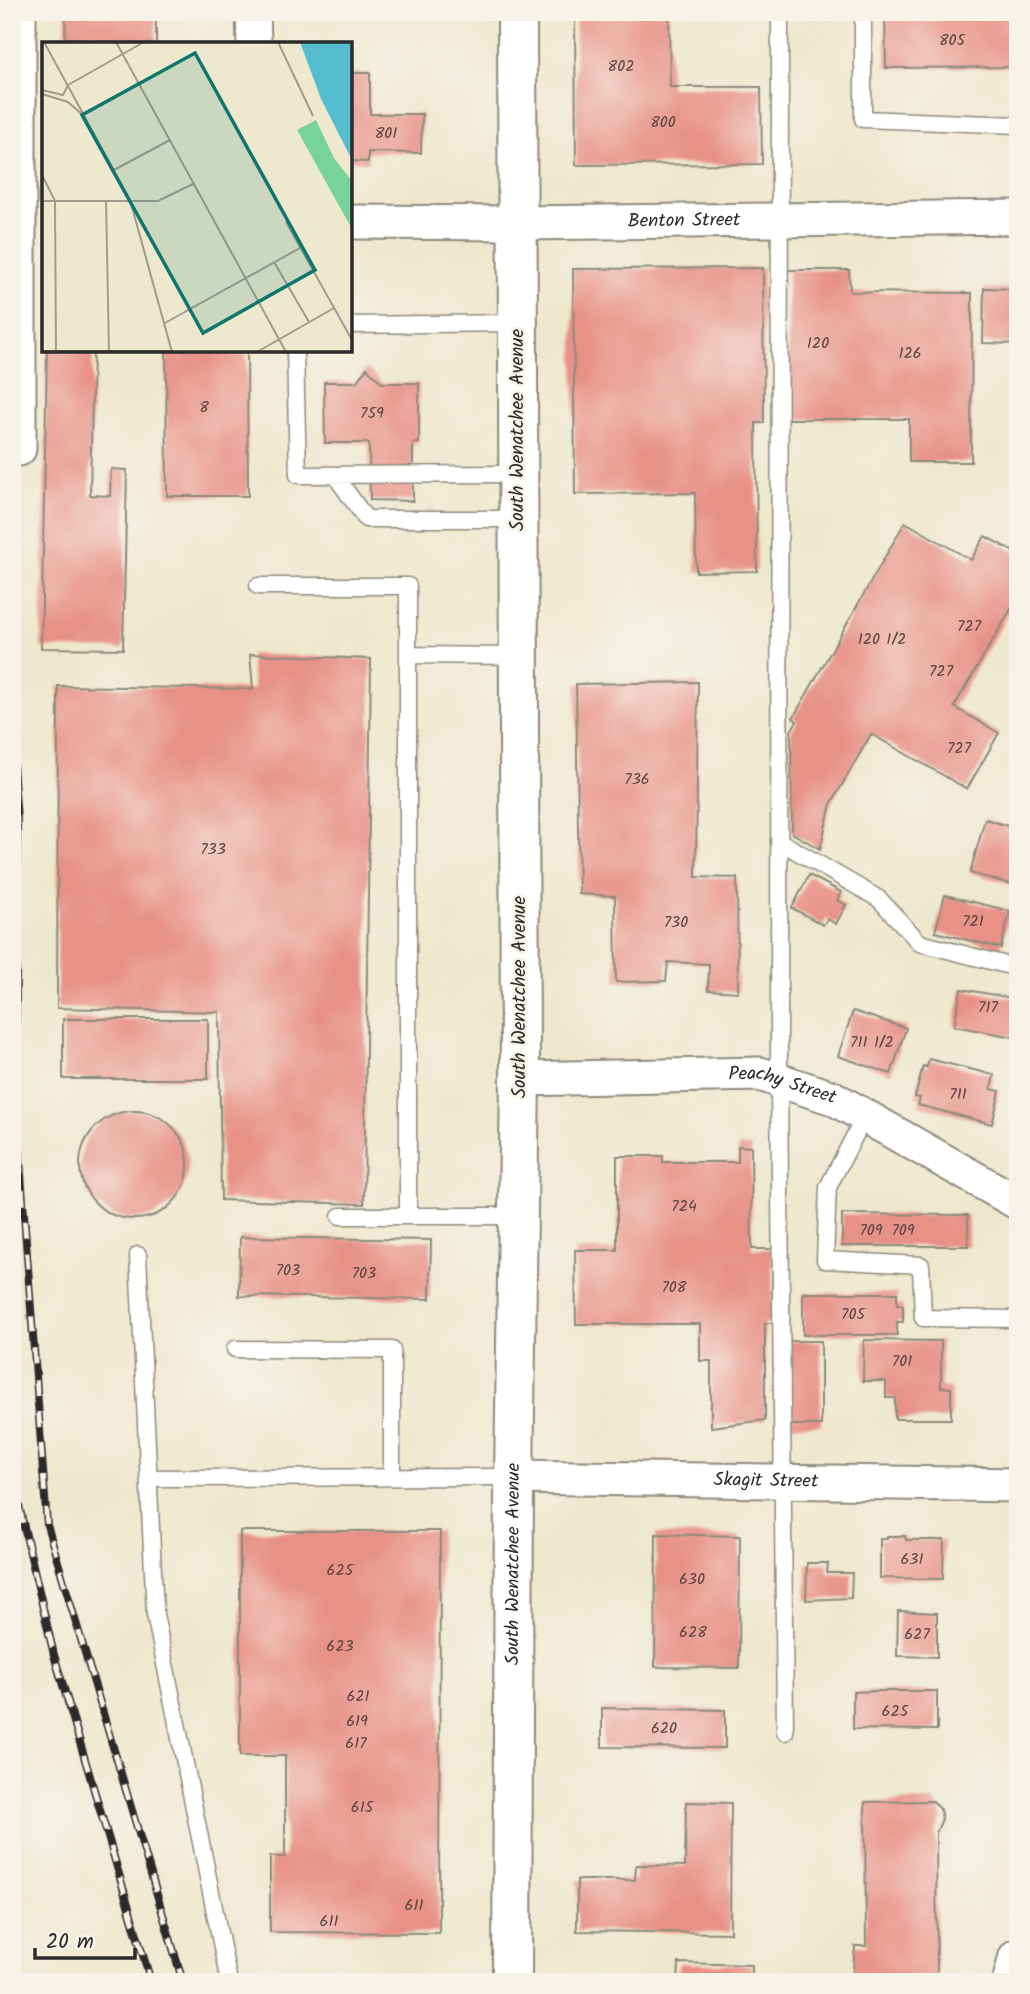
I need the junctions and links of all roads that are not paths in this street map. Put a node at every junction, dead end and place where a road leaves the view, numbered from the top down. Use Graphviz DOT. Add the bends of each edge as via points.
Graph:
graph roads {
  1 [pos="19,12"];
  2 [pos="253,12"];
  3 [pos="517,12"];
  4 [pos="780,12"];
  5 [pos="863,12"];
  6 [pos="254,42"];
  7 [pos="1018,125"];
  8 [pos="1018,217"];
  9 [pos="32,219"];
  10 [pos="780,220"];
  11 [pos="352,222"];
  12 [pos="517,223"];
  13 [pos="517,323"];
  14 [pos="352,325"];
  15 [pos="295,352"];
  16 [pos="19,449"];
  17 [pos="518,474"];
  18 [pos="335,475"];
  19 [pos="518,519"];
  20 [pos="258,586"];
  21 [pos="408,656"];
  22 [pos="519,656"];
  23 [pos="779,841"];
  24 [pos="1018,968"];
  25 [pos="520,1079"];
  26 [pos="779,1079"];
  27 [pos="865,1116"];
  28 [pos="1018,1203"];
  29 [pos="340,1216"];
  30 [pos="408,1216"];
  31 [pos="518,1216"];
  32 [pos="138,1255"];
  33 [pos="1018,1319"];
  34 [pos="235,1349"];
  35 [pos="392,1477"];
  36 [pos="514,1477"];
  37 [pos="149,1478"];
  38 [pos="783,1481"];
  39 [pos="1018,1485"];
  40 [pos="785,1732"];
  41 [pos="1018,1958"];
  42 [pos="229,1982"];
  43 [pos="512,1982"];
  44 [pos="1012,1982"];
  1 -- 9 [label="street"];
  2 -- 6 [label="street"];
  3 -- 12 [label="main road, South Wenatchee Avenue"];
  4 -- 10 [label="lane"];
  5 -- 7 [label="lane" via="863,119"];
  8 -- 10 [label="street, Benton Street"];
  9 -- 16 [label="street"];
  10 -- 12 [label="street, Benton Street"];
  10 -- 23 [label="lane"];
  11 -- 12 [label="street, Benton Street"];
  12 -- 13 [label="main road, South Wenatchee Avenue"];
  13 -- 14 [label="lane"];
  13 -- 17 [label="main road, South Wenatchee Avenue"];
  15 -- 18 [label="lane" via="298,475"];
  17 -- 18 [label="lane"];
  17 -- 19 [label="main road, South Wenatchee Avenue"];
  18 -- 19 [label="lane" via="366,519"];
  19 -- 22 [label="main road, South Wenatchee Avenue"];
  20 -- 21 [label="lane" via="408,586"];
  21 -- 22 [label="lane"];
  21 -- 30 [label="lane"];
  22 -- 25 [label="main road, South Wenatchee Avenue"];
  23 -- 24 [label="lane" via="879,899 920,943"];
  23 -- 26 [label="lane"];
  25 -- 26 [label="street, Peachy Street" via="760,1074"];
  25 -- 31 [label="main road, South Wenatchee Avenue"];
  26 -- 27 [label="street, Peachy Street" via="833,1098"];
  26 -- 38 [label="lane"];
  27 -- 28 [label="street, Peachy Street"];
  27 -- 33 [label="lane" via="828,1187 825,1260 921,1265 923,1318"];
  29 -- 30 [label="lane"];
  30 -- 31 [label="lane"];
  31 -- 36 [label="main road, South Wenatchee Avenue"];
  32 -- 37 [label="lane"];
  34 -- 35 [label="lane" via="392,1350"];
  35 -- 36 [label="lane"];
  35 -- 37 [label="lane"];
  36 -- 38 [label="street, Skagit Street"];
  36 -- 43 [label="main road, South Wenatchee Avenue"];
  37 -- 42 [label="lane" via="155,1614"];
  38 -- 39 [label="street, Skagit Street"];
  38 -- 40 [label="lane"];
  41 -- 44 [label="main road"];
}
